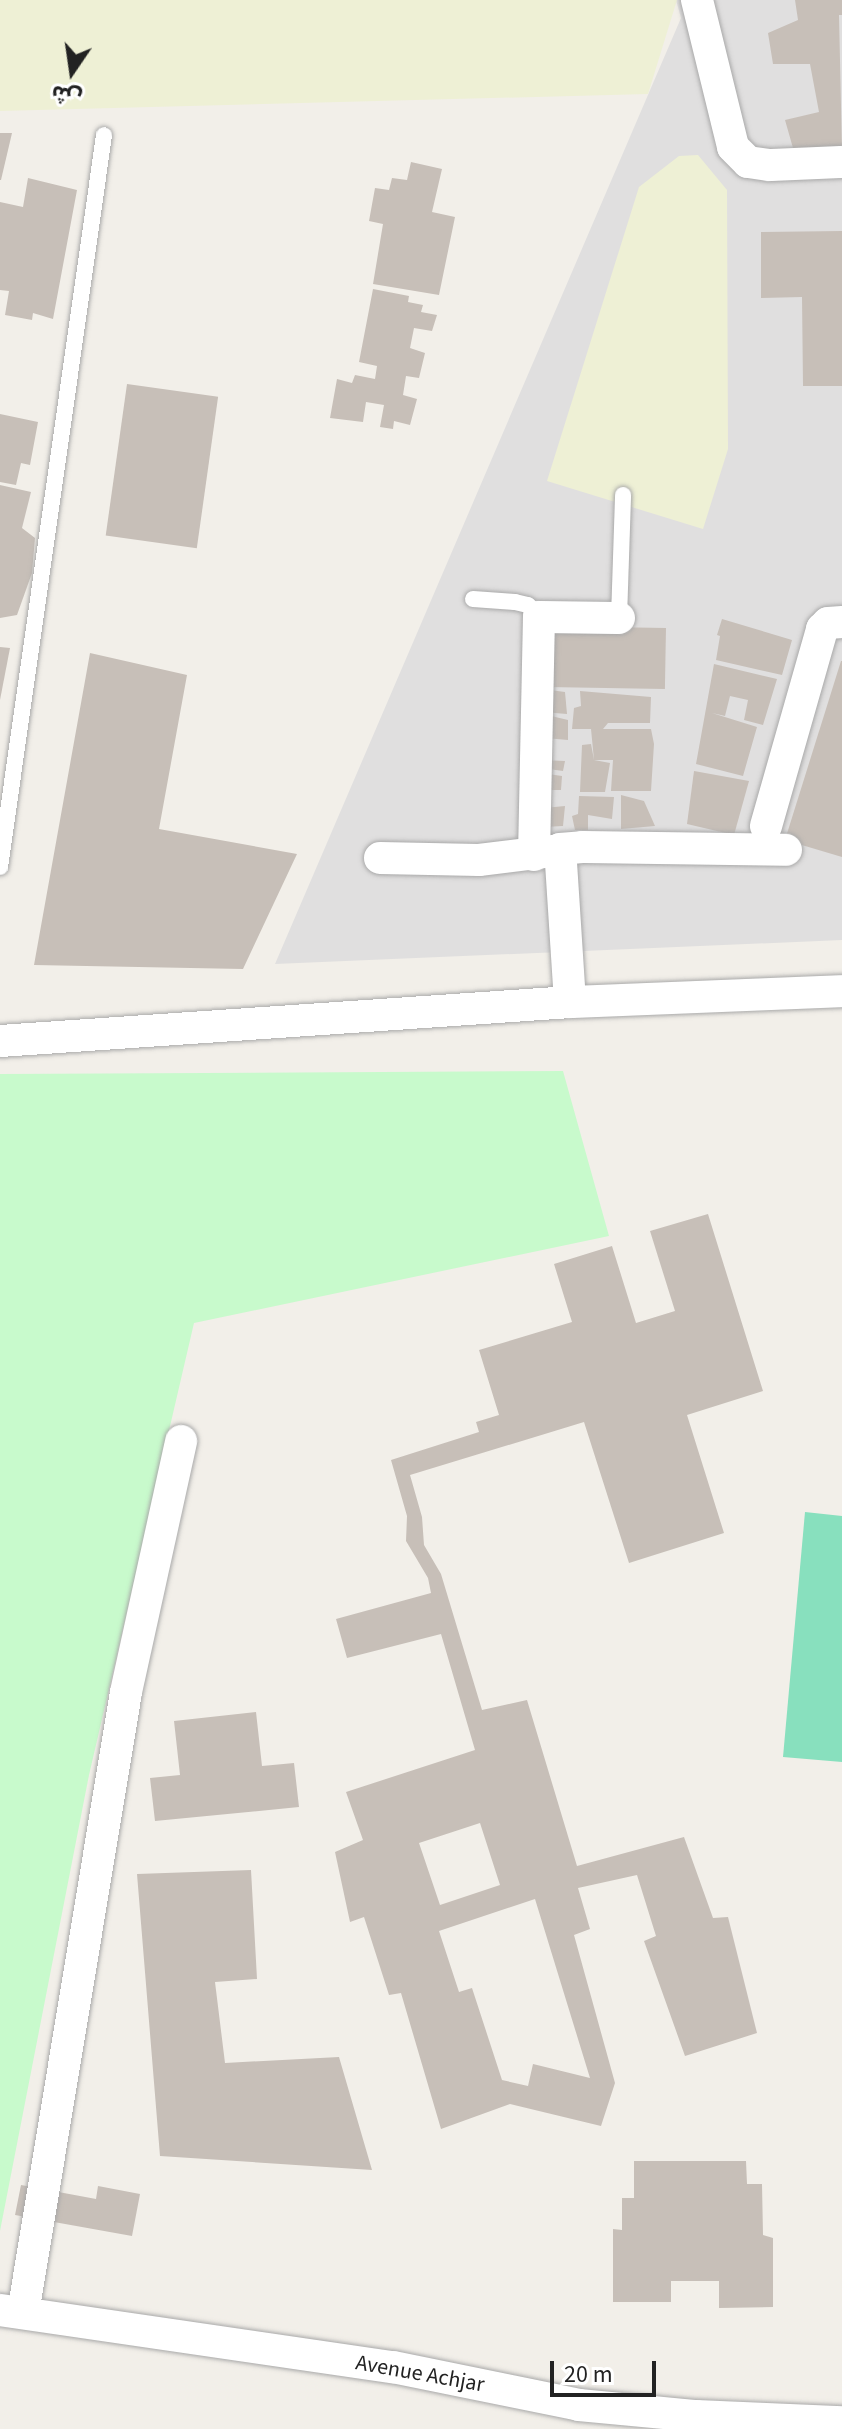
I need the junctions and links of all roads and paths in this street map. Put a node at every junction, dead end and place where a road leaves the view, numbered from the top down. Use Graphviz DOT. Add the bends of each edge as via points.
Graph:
graph roads {
  1 [pos="697,0"];
  2 [pos="104,135"];
  3 [pos="842,162"];
  4 [pos="623,495"];
  5 [pos="473,599"];
  6 [pos="539,617"];
  7 [pos="619,618"];
  8 [pos="842,622"];
  9 [pos="547,852"];
  10 [pos="380,858"];
  11 [pos="0,867"];
  12 [pos="842,991"];
  13 [pos="570,1002"];
  14 [pos="0,1041"];
  15 [pos="181,1441"];
  16 [pos="12,2311"];
  17 [pos="577,2417"];
  18 [pos="842,2422"];
  1 -- 3 [label="street" via="733,147 748,162"];
  2 -- 11 [label="lane"];
  4 -- 7 [label="lane"];
  5 -- 6 [label="lane" via="528,605"];
  6 -- 7 [label="street"];
  6 -- 9 [label="street"];
  8 -- 9 [label="street" via="822,629 776,838"];
  9 -- 10 [label="street" via="479,860"];
  9 -- 13 [label="street"];
  12 -- 13 [label="street"];
  13 -- 14 [label="street"];
  15 -- 16 [label="street" via="126,1692"];
  16 -- 17 [label="street, Avenue Achjar" via="393,2367"];
  17 -- 18 [label="street, Avenue Achjar"];
}
